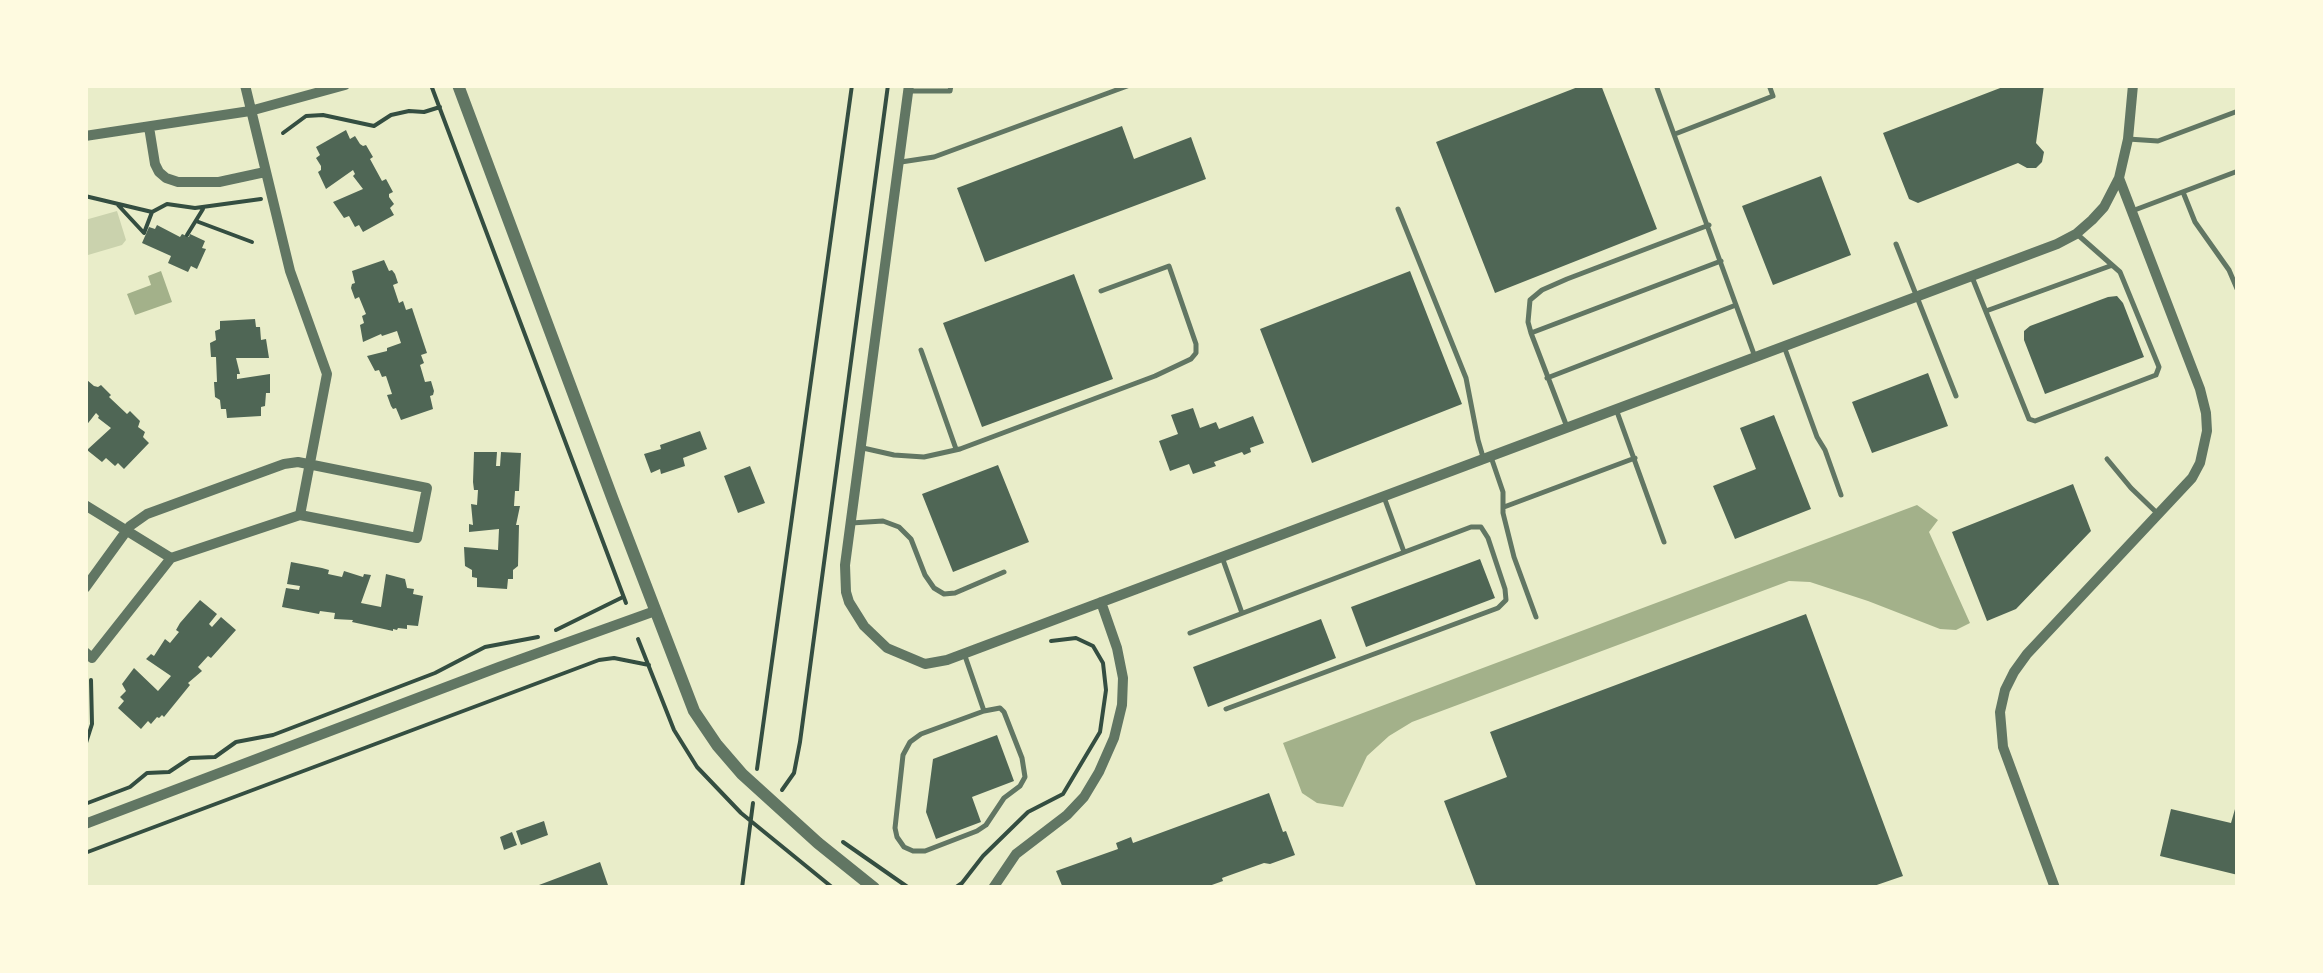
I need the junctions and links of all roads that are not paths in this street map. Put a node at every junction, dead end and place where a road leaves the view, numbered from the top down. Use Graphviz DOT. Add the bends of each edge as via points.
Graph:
graph roads {
  1 [pos="245,85"];
  2 [pos="322,85"];
  3 [pos="345,85"];
  4 [pos="458,85"];
  5 [pos="951,85"];
  6 [pos="1130,85"];
  7 [pos="1656,85"];
  8 [pos="1769,85"];
  9 [pos="2133,85"];
  10 [pos="909,88"];
  11 [pos="304,95"];
  12 [pos="2238,110"];
  13 [pos="250,111"];
  14 [pos="149,128"];
  15 [pos="1675,134"];
  16 [pos="85,136"];
  17 [pos="2128,139"];
  18 [pos="898,162"];
  19 [pos="2238,171"];
  20 [pos="265,172"];
  21 [pos="2119,178"];
  22 [pos="2183,192"];
  23 [pos="1398,210"];
  24 [pos="2132,211"];
  25 [pos="1709,226"];
  26 [pos="2076,234"];
  27 [pos="1896,244"];
  28 [pos="1721,260"];
  29 [pos="2112,265"];
  30 [pos="1972,276"];
  31 [pos="1102,290"];
  32 [pos="2238,291"];
  33 [pos="1916,297"];
  34 [pos="1736,305"];
  35 [pos="1986,311"];
  36 [pos="1530,334"];
  37 [pos="1784,346"];
  38 [pos="921,350"];
  39 [pos="1755,356"];
  40 [pos="1547,378"];
  41 [pos="1956,396"];
  42 [pos="1616,409"];
  43 [pos="1567,427"];
  44 [pos="860,448"];
  45 [pos="956,450"];
  46 [pos="1488,458"];
  47 [pos="1635,458"];
  48 [pos="2108,459"];
  49 [pos="310,464"];
  50 [pos="1841,495"];
  51 [pos="1384,497"];
  52 [pos="85,505"];
  53 [pos="1504,507"];
  54 [pos="2158,514"];
  55 [pos="300,516"];
  56 [pos="851,523"];
  57 [pos="127,531"];
  58 [pos="1664,542"];
  59 [pos="1404,552"];
  60 [pos="1222,557"];
  61 [pos="171,558"];
  62 [pos="1004,572"];
  63 [pos="85,588"];
  64 [pos="1101,602"];
  65 [pos="655,611"];
  66 [pos="1242,613"];
  67 [pos="1536,617"];
  68 [pos="1190,633"];
  69 [pos="85,652"];
  70 [pos="961,655"];
  71 [pos="1226,709"];
  72 [pos="984,711"];
  73 [pos="85,824"];
  74 [pos="874,888"];
  75 [pos="993,888"];
  76 [pos="2054,888"];
  1 -- 13 [label="street"];
  2 -- 11 [label="street"];
  3 -- 11 [label="street"];
  4 -- 65 [label="street"];
  5 -- 10 [label="lane" via="950,91"];
  6 -- 18 [label="lane" via="934,156"];
  7 -- 15 [label="lane"];
  8 -- 15 [label="lane" via="1774,96"];
  9 -- 17 [label="street"];
  10 -- 18 [label="street"];
  11 -- 13 [label="street"];
  12 -- 17 [label="lane" via="2158,141"];
  13 -- 14 [label="street"];
  13 -- 20 [label="street"];
  14 -- 16 [label="street"];
  14 -- 20 [label="street" via="155,164 166,178 219,182"];
  15 -- 25 [label="lane"];
  17 -- 21 [label="street"];
  18 -- 44 [label="street"];
  19 -- 22 [label="lane"];
  20 -- 49 [label="street" via="290,271 327,374"];
  21 -- 24 [label="street"];
  21 -- 26 [label="street" via="2104,207"];
  22 -- 24 [label="lane"];
  22 -- 32 [label="lane"];
  23 -- 46 [label="lane" via="1466,378"];
  24 -- 54 [label="street" via="2207,420 2196,471"];
  25 -- 28 [label="lane"];
  25 -- 36 [label="lane" via="1542,290 1530,300"];
  26 -- 29 [label="lane"];
  26 -- 30 [label="street"];
  27 -- 33 [label="lane"];
  28 -- 34 [label="lane"];
  28 -- 36 [label="lane"];
  29 -- 35 [label="lane"];
  29 -- 35 [label="lane" via="2159,367 2156,375 2035,421 2028,419"];
  30 -- 33 [label="street"];
  30 -- 35 [label="lane"];
  31 -- 45 [label="lane" via="1169,266 1196,344 1192,359"];
  33 -- 37 [label="street"];
  33 -- 41 [label="lane"];
  34 -- 39 [label="lane"];
  34 -- 40 [label="lane"];
  36 -- 40 [label="lane"];
  37 -- 39 [label="street"];
  37 -- 50 [label="lane"];
  38 -- 45 [label="lane"];
  39 -- 42 [label="street"];
  40 -- 43 [label="lane"];
  42 -- 43 [label="street"];
  42 -- 47 [label="lane"];
  43 -- 46 [label="street"];
  44 -- 45 [label="lane" via="924,457"];
  44 -- 56 [label="street"];
  46 -- 51 [label="street"];
  46 -- 53 [label="lane"];
  47 -- 53 [label="lane"];
  47 -- 58 [label="lane"];
  48 -- 54 [label="lane"];
  49 -- 55 [label="street"];
  49 -- 55 [label="street" via="428,488 418,538"];
  49 -- 57 [label="street" via="284,464 147,514"];
  51 -- 59 [label="lane"];
  51 -- 60 [label="street"];
  52 -- 57 [label="street"];
  53 -- 67 [label="lane"];
  54 -- 76 [label="street" via="2028,654 2002,701 2003,747"];
  55 -- 61 [label="street"];
  56 -- 62 [label="lane" via="899,527 911,538 925,575 944,594"];
  56 -- 70 [label="street" via="846,592 864,626 887,648 925,664"];
  57 -- 61 [label="street"];
  57 -- 63 [label="street"];
  59 -- 66 [label="lane"];
  59 -- 71 [label="lane" via="1481,527 1506,600"];
  60 -- 64 [label="street"];
  60 -- 66 [label="lane"];
  61 -- 69 [label="street" via="92,658"];
  64 -- 70 [label="street"];
  64 -- 75 [label="street" via="1123,678 1114,738 1084,797 1016,854"];
  65 -- 73 [label="street"];
  65 -- 74 [label="street" via="690,703 717,745 790,819"];
  66 -- 68 [label="lane"];
  70 -- 72 [label="lane"];
  72 -- 72 [label="lane" via="910,742 895,828 904,847 925,851 977,831 1020,786 1022,758 1004,712"];
}
